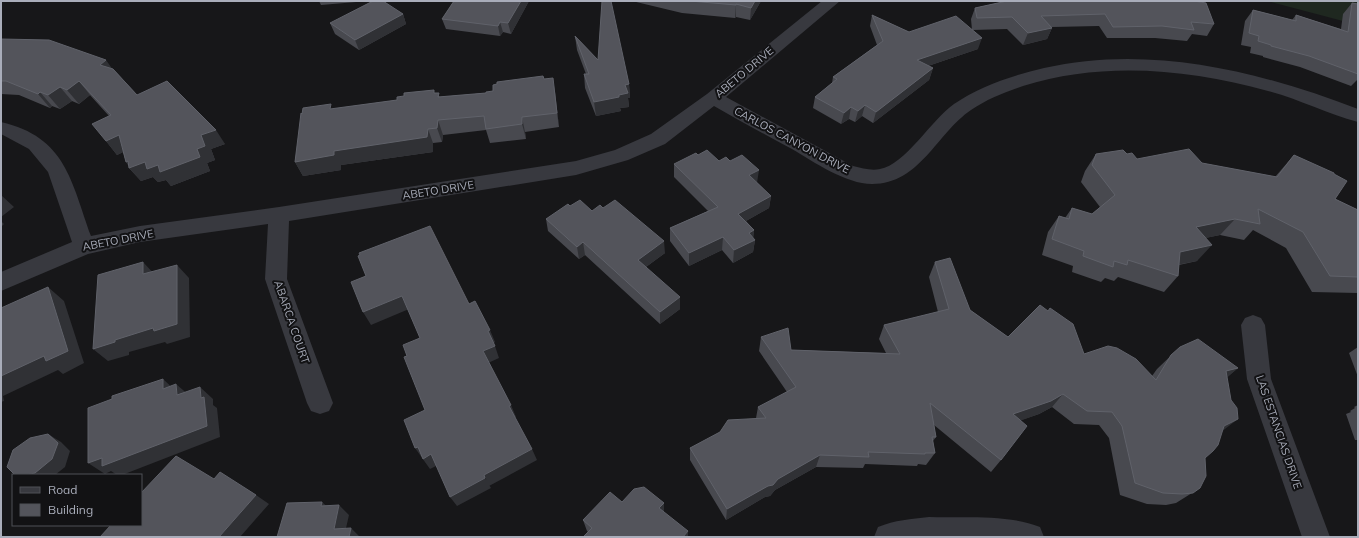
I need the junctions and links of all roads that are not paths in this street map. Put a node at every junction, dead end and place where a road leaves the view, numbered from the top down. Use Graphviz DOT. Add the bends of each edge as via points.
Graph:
graph roads {
  1 [pos="832,1"];
  2 [pos="713,98"];
  3 [pos="1358,116"];
  4 [pos="1,128"];
  5 [pos="279,215"];
  6 [pos="84,246"];
  7 [pos="1,282"];
  8 [pos="1253,325"];
  9 [pos="320,402"];
  10 [pos="888,537"];
  11 [pos="1030,537"];
  12 [pos="1316,537"];
  1 -- 2 [label="street, ABETO DRIVE"];
  2 -- 3 [label="street, CARLOS CANYON DRIVE" via="847,171 871,177 896,171 923,149 951,116 980,96 1028,78 1091,65 1165,66 1231,77 1286,90"];
  2 -- 5 [label="street, ABETO DRIVE" via="658,139 621,155 576,168"];
  4 -- 6 [label="street" via="36,144 57,169"];
  5 -- 6 [label="street, ABETO DRIVE" via="140,234"];
  5 -- 9 [label="street, ABARCA COURT" via="276,279"];
  6 -- 7 [label="street, ABETO DRIVE"];
  8 -- 12 [label="street, LAS ESTANCIAS DRIVE" via="1259,379"];
  10 -- 11 [label="street" via="930,531 992,532"];
}
